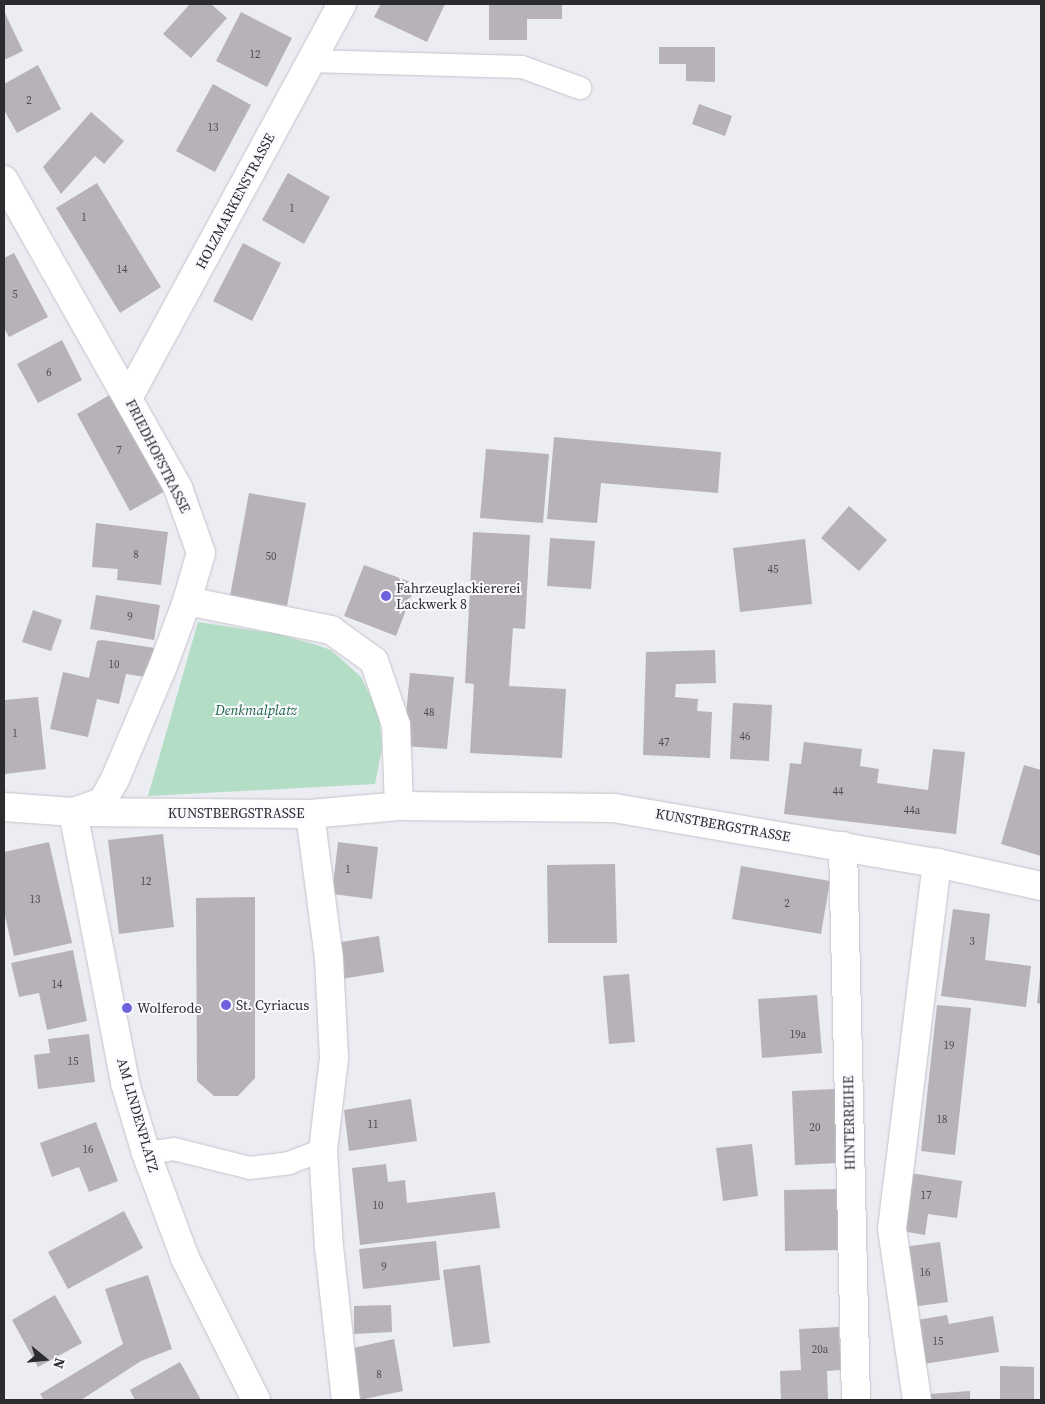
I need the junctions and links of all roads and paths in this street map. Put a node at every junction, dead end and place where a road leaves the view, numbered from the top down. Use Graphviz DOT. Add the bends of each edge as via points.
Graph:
graph roads {
  1 [pos="342,4"];
  2 [pos="310,61"];
  3 [pos="580,88"];
  4 [pos="4,180"];
  5 [pos="128,398"];
  6 [pos="187,601"];
  7 [pos="400,806"];
  8 [pos="4,807"];
  9 [pos="73,812"];
  10 [pos="310,814"];
  11 [pos="843,846"];
  12 [pos="937,863"];
  13 [pos="1041,886"];
  14 [pos="324,1150"];
  15 [pos="146,1153"];
  16 [pos="256,1400"];
  17 [pos="346,1400"];
  18 [pos="856,1400"];
  19 [pos="917,1400"];
  1 -- 2 [label="street, HOLZMARKENSTRASSE"];
  2 -- 3 [label="lane" via="522,67"];
  2 -- 5 [label="street, HOLZMARKENSTRASSE"];
  4 -- 5 [label="street, FRIEDHOFSTRASSE"];
  5 -- 6 [label="street, FRIEDHOFSTRASSE" via="178,488 197,536 201,553"];
  6 -- 7 [label="street" via="331,630 374,661 396,725"];
  6 -- 9 [label="street, FRIEDHOFSTRASSE" via="115,779 102,802"];
  7 -- 10 [label="street, KUNSTBERGSTRASSE"];
  7 -- 11 [label="street, KUNSTBERGSTRASSE" via="614,808"];
  8 -- 9 [label="street, KUNSTBERGSTRASSE"];
  9 -- 10 [label="street, KUNSTBERGSTRASSE"];
  9 -- 15 [label="street, AM LINDENPLATZ" via="125,1083"];
  10 -- 14 [label="street" via="329,959 334,1058"];
  11 -- 12 [label="street, KUNSTBERGSTRASSE"];
  11 -- 18 [label="street, HINTERREIHE"];
  12 -- 13 [label="street, KUNSTBERGSTRASSE"];
  12 -- 19 [label="street" via="892,1229"];
  14 -- 15 [label="lane" via="289,1163 250,1168 174,1149"];
  14 -- 17 [label="street" via="329,1247"];
  15 -- 16 [label="street, AM LINDENPLATZ" via="185,1258"];
}
